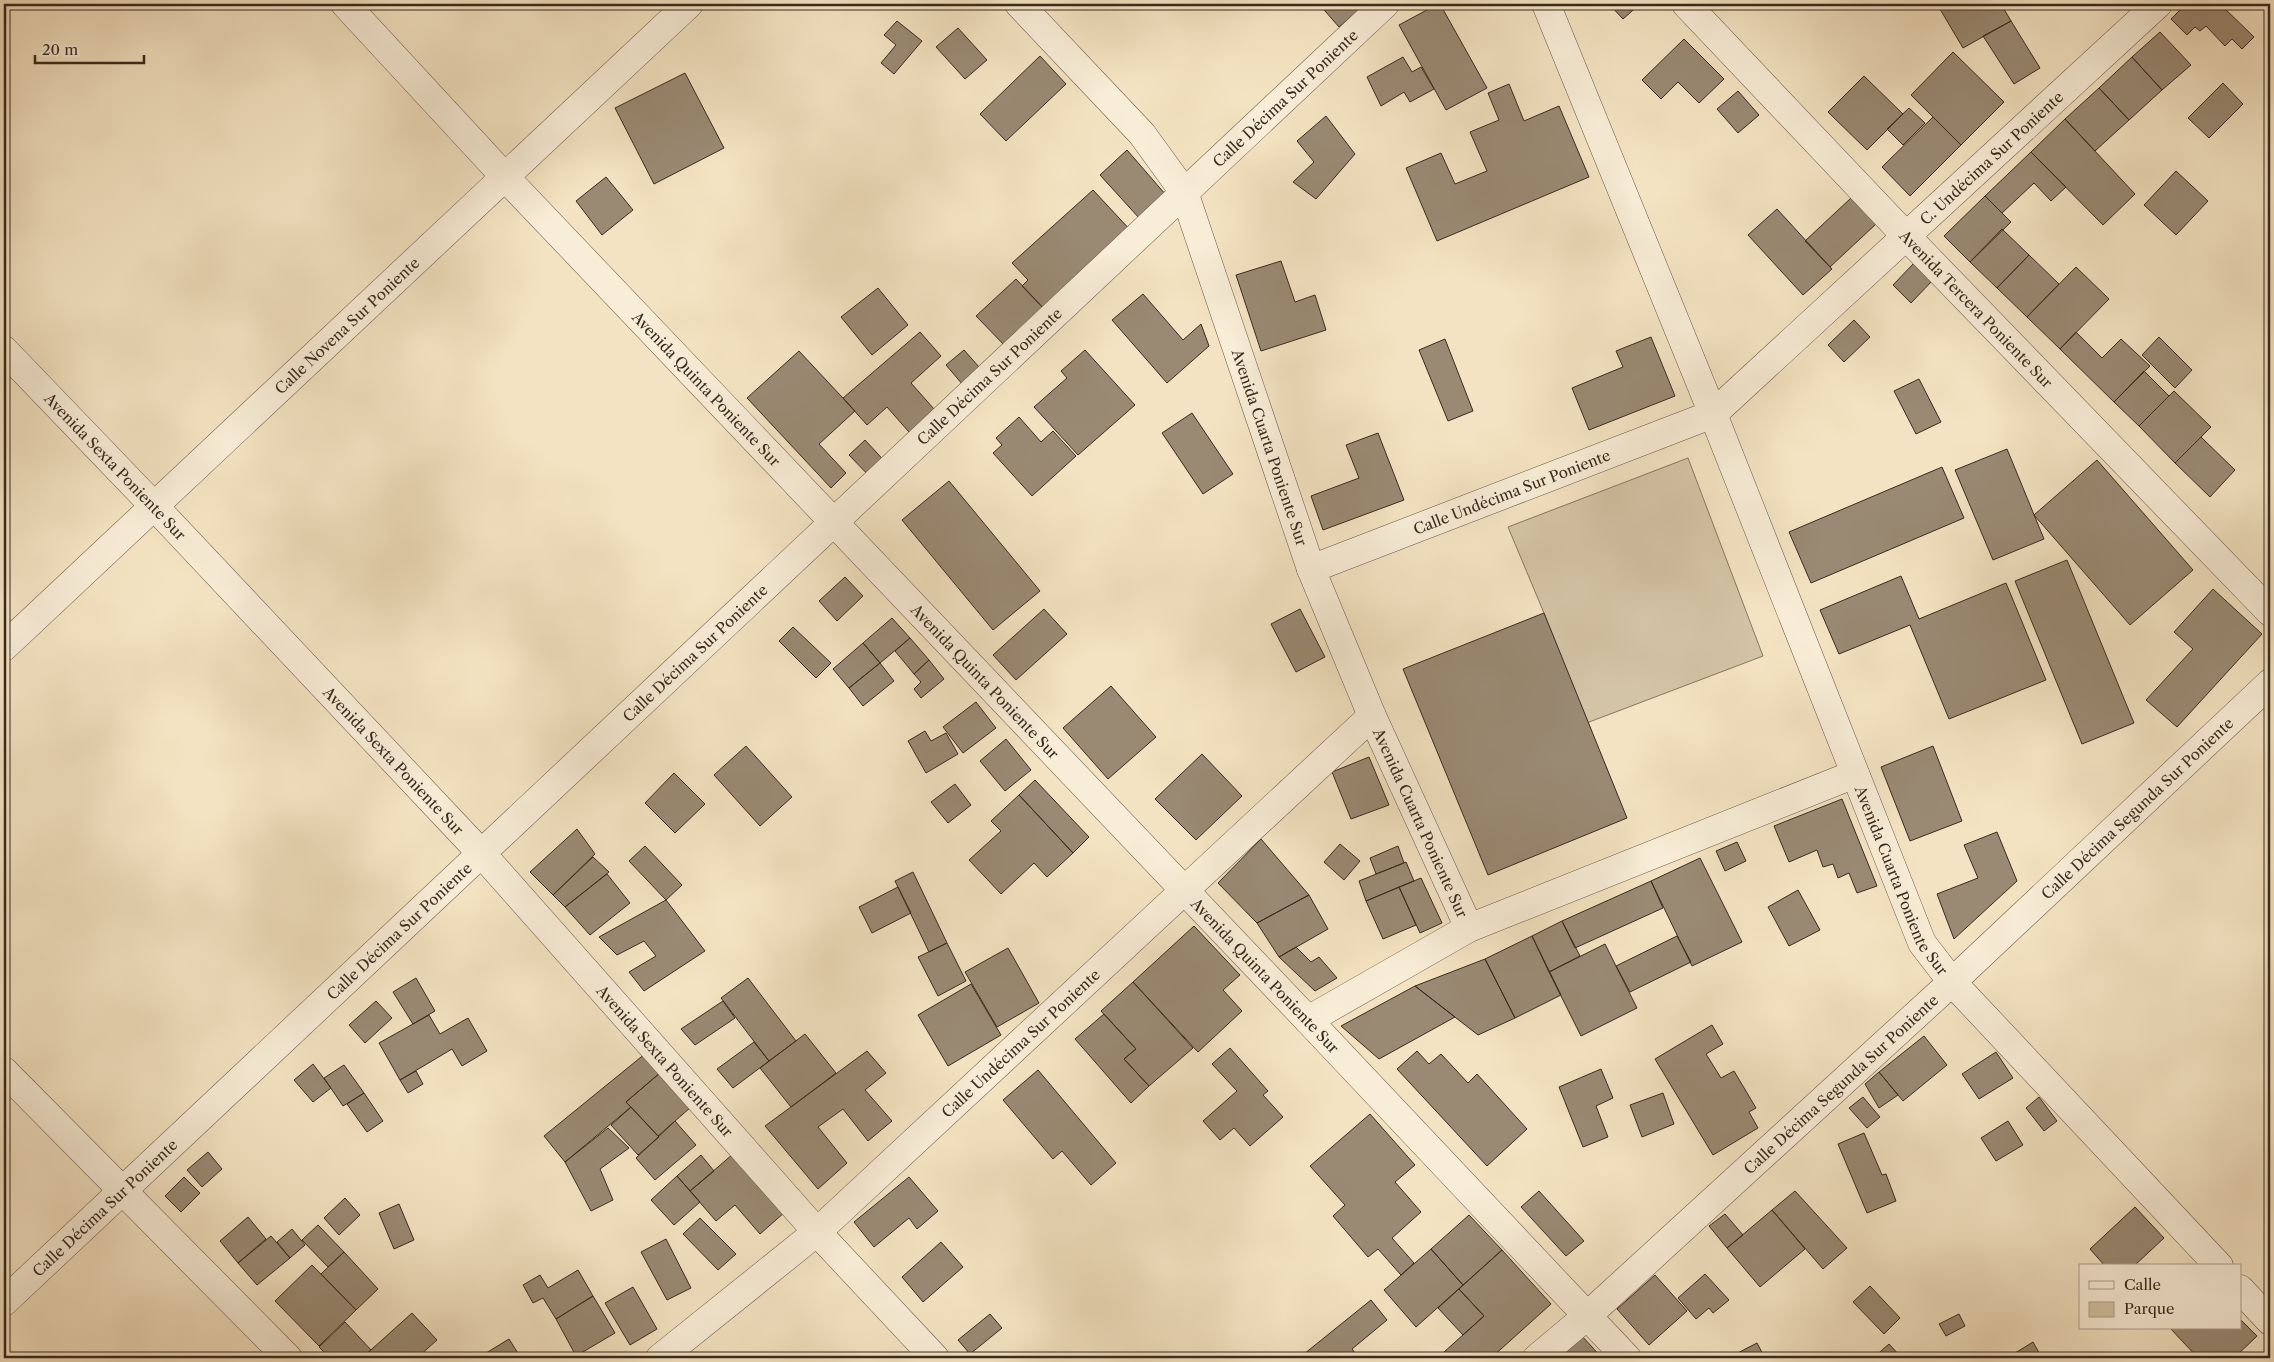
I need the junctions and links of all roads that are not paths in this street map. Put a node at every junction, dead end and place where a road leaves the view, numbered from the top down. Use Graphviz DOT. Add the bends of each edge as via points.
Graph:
graph roads {
  1 [pos="345,4"];
  2 [pos="689,4"];
  3 [pos="1019,4"];
  4 [pos="1385,4"];
  5 [pos="1546,4"];
  6 [pos="1686,4"];
  7 [pos="2158,4"];
  8 [pos="505,177"];
  9 [pos="1184,192"];
  10 [pos="1907,237"];
  11 [pos="4,350"];
  12 [pos="1713,414"];
  13 [pos="154,506"];
  14 [pos="834,522"];
  15 [pos="1311,569"];
  16 [pos="2270,612"];
  17 [pos="4,647"];
  18 [pos="2270,683"];
  19 [pos="1372,716"];
  20 [pos="1855,774"];
  21 [pos="481,853"];
  22 [pos="1184,891"];
  23 [pos="1469,928"];
  24 [pos="1952,982"];
  25 [pos="1308,1020"];
  26 [pos="4,1071"];
  27 [pos="122,1191"];
  28 [pos="817,1232"];
  29 [pos="2217,1264"];
  30 [pos="2242,1291"];
  31 [pos="4,1302"];
  32 [pos="1587,1316"];
  33 [pos="2270,1321"];
  34 [pos="288,1358"];
  35 [pos="660,1358"];
  36 [pos="935,1358"];
  37 [pos="1537,1358"];
  38 [pos="1627,1358"];
  1 -- 8 [label="street, Avenida Quinta Poniente Sur"];
  2 -- 8 [label="street, Calle Novena Sur Poniente"];
  3 -- 9 [label="street, Avenida Cuarta Poniente Sur" via="1142,134"];
  4 -- 9 [label="street, Calle Décima Sur Poniente"];
  5 -- 12 [label="street, Avenida Cuarta Poniente Sur"];
  6 -- 10 [label="street, Avenida Tercera Poniente Sur"];
  7 -- 10 [label="street, C. Undécima Sur Poniente"];
  8 -- 13 [label="street, Calle Novena Sur Poniente"];
  8 -- 14 [label="street, Avenida Quinta Poniente Sur"];
  9 -- 14 [label="street, Calle Décima Sur Poniente"];
  9 -- 15 [label="street, Avenida Cuarta Poniente Sur"];
  10 -- 12 [label="street, C. Undécima Sur Poniente"];
  10 -- 16 [label="street, Avenida Tercera Poniente Sur"];
  11 -- 13 [label="street, Avenida Sexta Poniente Sur"];
  12 -- 15 [label="street, Calle Undécima Sur Poniente"];
  12 -- 20 [label="street, Avenida Cuarta Poniente Sur"];
  13 -- 17 [label="street, Calle Novena Sur Poniente"];
  13 -- 21 [label="street, Avenida Sexta Poniente Sur"];
  14 -- 21 [label="street, Calle Décima Sur Poniente"];
  14 -- 22 [label="street, Avenida Quinta Poniente Sur"];
  15 -- 19 [label="street, Avenida Cuarta Poniente Sur"];
  18 -- 24 [label="street, Calle Décima Segunda Sur Poniente"];
  19 -- 22 [label="street, Calle Undécima Sur Poniente"];
  19 -- 23 [label="street, Avenida Cuarta Poniente Sur"];
  20 -- 23 [label="street"];
  20 -- 24 [label="street, Avenida Cuarta Poniente Sur" via="1922,943"];
  21 -- 27 [label="street, Calle Décima Sur Poniente"];
  21 -- 28 [label="street, Avenida Sexta Poniente Sur"];
  22 -- 25 [label="street, Avenida Quinta Poniente Sur"];
  22 -- 28 [label="street, Calle Undécima Sur Poniente"];
  23 -- 25 [label="street"];
  24 -- 29 [label="street, Avenida Cuarta Poniente Sur"];
  24 -- 32 [label="street, Calle Décima Segunda Sur Poniente"];
  25 -- 32 [label="street, Avenida Quinta Poniente Sur"];
  26 -- 27 [label="street"];
  27 -- 31 [label="street, Calle Décima Sur Poniente"];
  27 -- 34 [label="street"];
  28 -- 35 [label="street, Calle Undécima Sur Poniente"];
  28 -- 36 [label="street, Avenida Sexta Poniente Sur"];
  30 -- 33 [label="street"];
  32 -- 37 [label="street, Calle Décima Segunda Sur Poniente"];
  32 -- 38 [label="street, Avenida Quinta Poniente Sur"];
}
